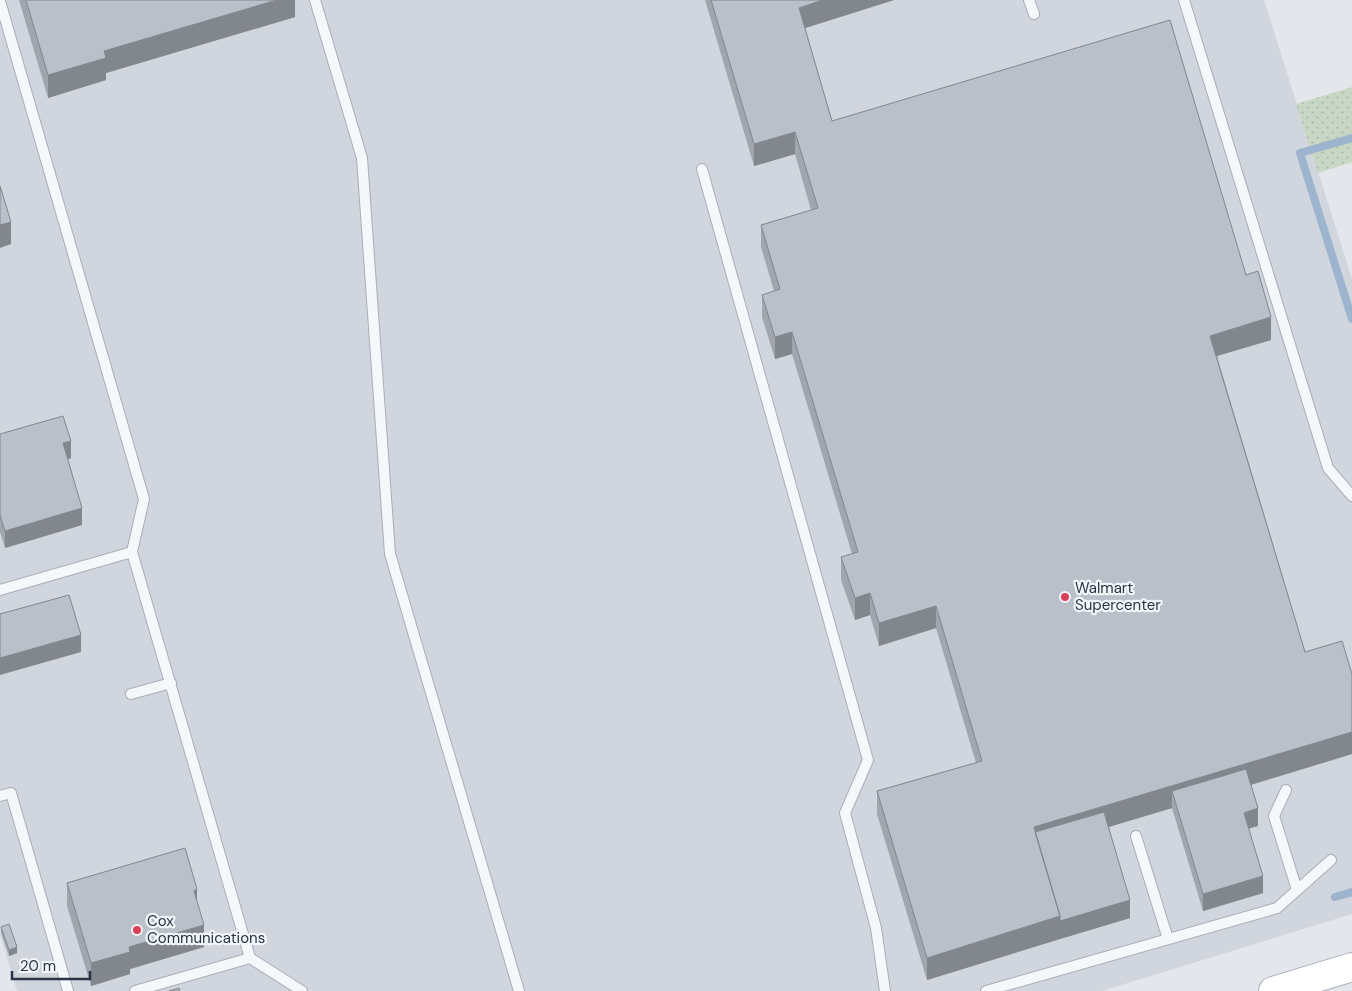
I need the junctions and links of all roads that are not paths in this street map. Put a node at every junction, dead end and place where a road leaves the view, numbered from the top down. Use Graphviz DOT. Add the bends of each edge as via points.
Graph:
graph roads {
  1 [pos="316,0"];
  2 [pos="1029,0"];
  3 [pos="1184,0"];
  4 [pos="0,2"];
  5 [pos="1034,14"];
  6 [pos="702,169"];
  7 [pos="1352,496"];
  8 [pos="132,552"];
  9 [pos="0,590"];
  10 [pos="171,683"];
  11 [pos="131,694"];
  12 [pos="1286,790"];
  13 [pos="0,796"];
  14 [pos="1136,836"];
  15 [pos="1331,860"];
  16 [pos="1297,890"];
  17 [pos="1168,939"];
  18 [pos="250,958"];
  19 [pos="1352,967"];
  20 [pos="68,991"];
  21 [pos="135,991"];
  22 [pos="302,991"];
  23 [pos="519,991"];
  24 [pos="885,991"];
  25 [pos="986,991"];
  26 [pos="1273,991"];
  1 -- 23 [label="lane" via="362,158 390,554"];
  2 -- 5 [label="lane"];
  3 -- 7 [label="lane" via="1328,468"];
  4 -- 8 [label="lane" via="144,499"];
  6 -- 24 [label="lane" via="868,760 845,813 876,928"];
  8 -- 9 [label="lane"];
  8 -- 10 [label="lane"];
  10 -- 11 [label="lane"];
  10 -- 18 [label="lane"];
  12 -- 16 [label="lane" via="1274,816"];
  13 -- 20 [label="lane" via="11,793"];
  14 -- 17 [label="lane"];
  15 -- 16 [label="lane"];
  16 -- 17 [label="lane" via="1277,908"];
  17 -- 25 [label="lane"];
  18 -- 21 [label="lane"];
  18 -- 22 [label="lane"];
  19 -- 26 [label="main road"];
}
